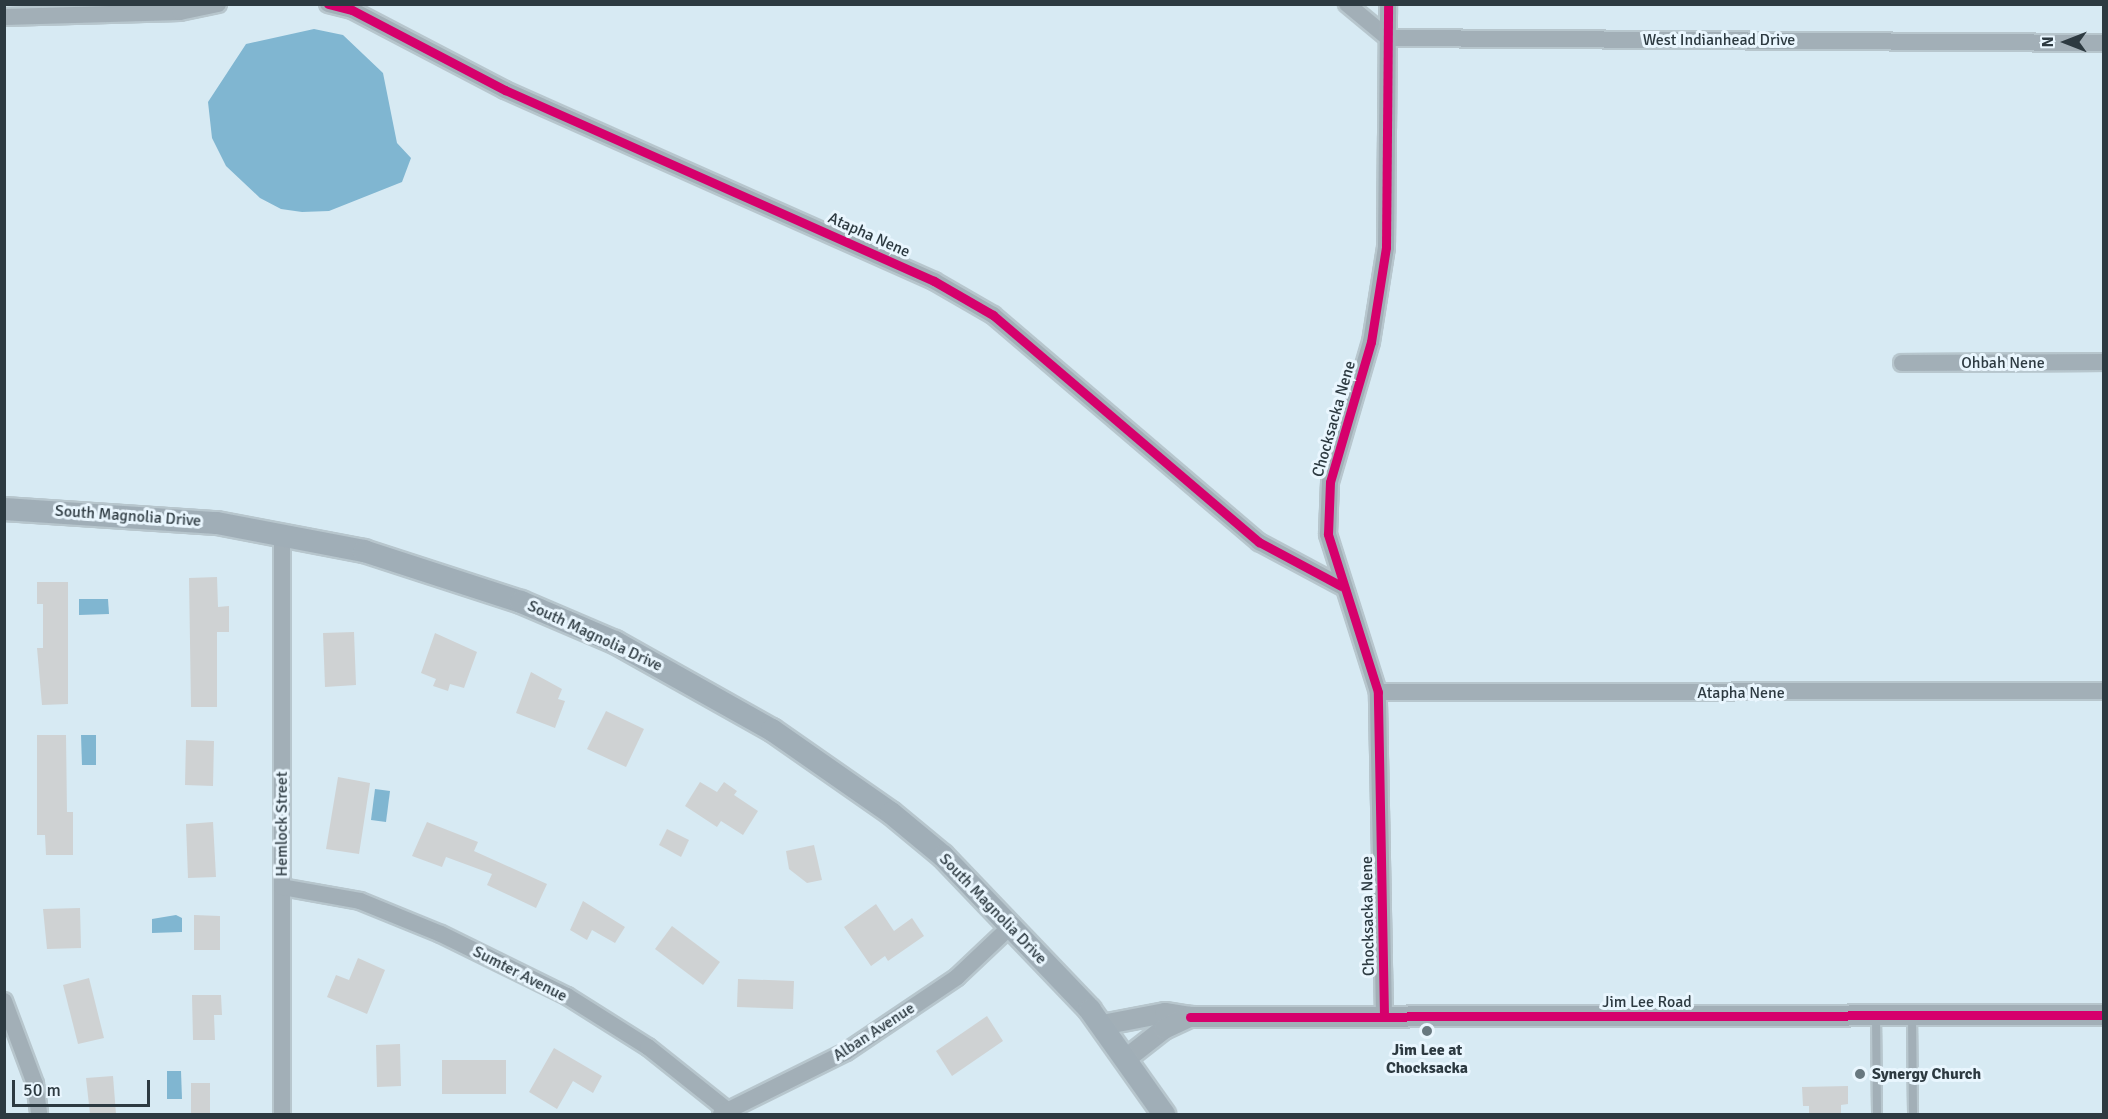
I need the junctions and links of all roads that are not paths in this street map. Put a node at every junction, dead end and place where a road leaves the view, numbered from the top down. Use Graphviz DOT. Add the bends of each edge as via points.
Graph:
graph roads {
  1 [pos="218,4"];
  2 [pos="328,4"];
  3 [pos="1347,4"];
  4 [pos="1388,4"];
  5 [pos="4,17"];
  6 [pos="1388,38"];
  7 [pos="2103,43"];
  8 [pos="2103,362"];
  9 [pos="1902,363"];
  10 [pos="4,509"];
  11 [pos="282,533"];
  12 [pos="1341,586"];
  13 [pos="2103,691"];
  14 [pos="1378,692"];
  15 [pos="282,887"];
  16 [pos="1012,925"];
  17 [pos="4,1001"];
  18 [pos="2103,1015"];
  19 [pos="1384,1016"];
  20 [pos="1876,1016"];
  21 [pos="1912,1016"];
  22 [pos="1190,1017"];
  23 [pos="1102,1025"];
  24 [pos="1127,1058"];
  25 [pos="39,1114"];
  26 [pos="282,1114"];
  27 [pos="727,1114"];
  28 [pos="1164,1114"];
  29 [pos="1876,1114"];
  30 [pos="1913,1114"];
  1 -- 5 [label="street" via="180,12"];
  2 -- 12 [label="street, Atapha Nene" via="352,10 505,90 934,281 1002,322 1259,542"];
  3 -- 6 [label="street"];
  4 -- 6 [label="street, Chocksacka Nene"];
  6 -- 7 [label="street, West Indianhead Drive"];
  6 -- 12 [label="street, Chocksacka Nene" via="1390,164 1380,296 1330,482 1328,534"];
  8 -- 9 [label="street, Ohbah Nene"];
  10 -- 11 [label="main road, South Magnolia Drive" via="155,516"];
  11 -- 15 [label="street, Hemlock Street"];
  11 -- 16 [label="main road, South Magnolia Drive" via="364,551 521,602 676,674 772,730 891,813"];
  12 -- 14 [label="street, Chocksacka Nene" via="1367,651"];
  13 -- 14 [label="street, Atapha Nene"];
  14 -- 19 [label="street, Chocksacka Nene"];
  15 -- 26 [label="street, Hemlock Street"];
  15 -- 27 [label="street, Sumter Avenue" via="360,901 441,934 567,996 648,1047"];
  16 -- 23 [label="main road, South Magnolia Drive"];
  16 -- 27 [label="street, Alban Avenue" via="957,977 846,1052"];
  17 -- 25 [label="street" via="35,1084"];
  18 -- 21 [label="street, Jim Lee Road"];
  19 -- 20 [label="street, Jim Lee Road"];
  19 -- 22 [label="street, Jim Lee Road"];
  20 -- 21 [label="street, Jim Lee Road"];
  20 -- 29 [label="lane"];
  21 -- 30 [label="lane"];
  22 -- 23 [label="street, Jim Lee Road" via="1165,1013"];
  22 -- 24 [label="street, Jim Lee Road" via="1164,1029"];
  23 -- 24 [label="main road, South Magnolia Drive"];
  24 -- 28 [label="main road, South Magnolia Drive"];
}
